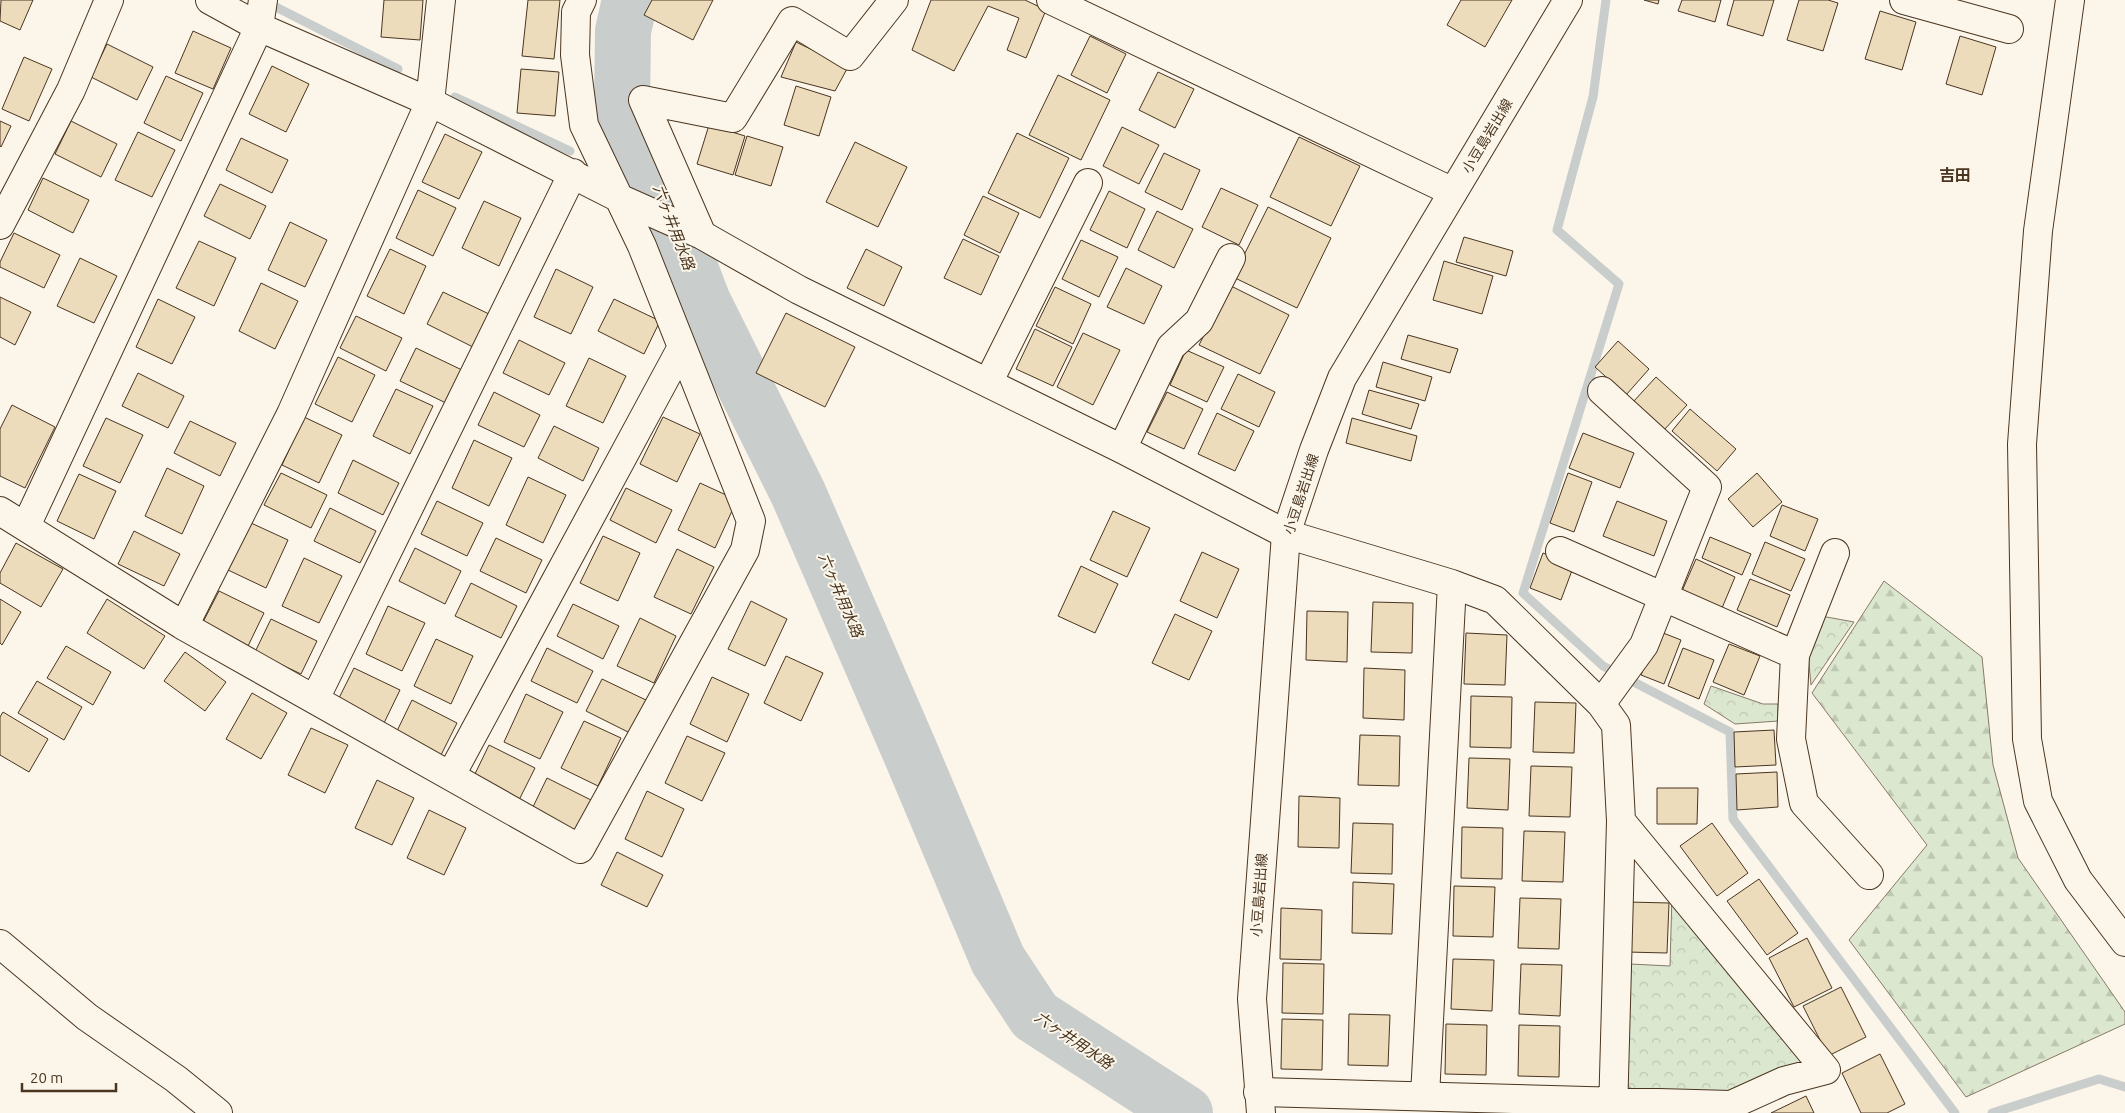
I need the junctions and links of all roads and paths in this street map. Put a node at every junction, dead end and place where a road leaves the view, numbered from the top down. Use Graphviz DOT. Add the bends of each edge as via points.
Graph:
graph roads {
  1 [pos="109,0"];
  2 [pos="210,0"];
  3 [pos="263,0"];
  4 [pos="441,0"];
  5 [pos="582,0"];
  6 [pos="894,0"];
  7 [pos="1051,0"];
  8 [pos="1568,0"];
  9 [pos="1904,0"];
  10 [pos="2070,0"];
  11 [pos="1948,6"];
  12 [pos="259,26"];
  13 [pos="2009,29"];
  14 [pos="430,102"];
  15 [pos="573,174"];
  16 [pos="1088,183"];
  17 [pos="1453,192"];
  18 [pos="621,199"];
  19 [pos="0,225"];
  20 [pos="702,236"];
  21 [pos="1231,258"];
  22 [pos="682,347"];
  23 [pos="988,383"];
  24 [pos="1602,391"];
  25 [pos="1122,450"];
  26 [pos="0,511"];
  27 [pos="26,526"];
  28 [pos="1286,534"];
  29 [pos="1560,551"];
  30 [pos="1835,554"];
  31 [pos="1452,584"];
  32 [pos="1663,596"];
  33 [pos="184,626"];
  34 [pos="1795,655"];
  35 [pos="1615,685"];
  36 [pos="315,699"];
  37 [pos="451,775"];
  38 [pos="1621,821"];
  39 [pos="1869,875"];
  40 [pos="2125,942"];
  41 [pos="0,944"];
  42 [pos="1425,1096"];
  43 [pos="1259,1102"];
  44 [pos="1613,1107"];
  45 [pos="218,1113"];
  1 -- 19 [label="street" via="71,90"];
  2 -- 12 [label="street"];
  3 -- 12 [label="street"];
  4 -- 14 [label="street"];
  5 -- 18 [label="street" via="576,12 575,55 584,125"];
  6 -- 20 [label="street" via="850,56 792,21 733,118 643,100"];
  7 -- 17 [label="street"];
  8 -- 17 [label="street, 小豆島岩出線"];
  9 -- 11 [label="street"];
  10 -- 40 [label="street" via="2038,231 2022,444 2027,738 2038,801 2078,880"];
  11 -- 13 [label="street"];
  12 -- 14 [label="street"];
  12 -- 27 [label="street"];
  14 -- 15 [label="street"];
  14 -- 33 [label="street" via="291,414"];
  15 -- 18 [label="street"];
  15 -- 36 [label="street"];
  16 -- 23 [label="street"];
  17 -- 28 [label="street, 小豆島岩出線" via="1342,378"];
  18 -- 20 [label="street"];
  18 -- 22 [label="street"];
  20 -- 23 [label="street" via="799,290"];
  21 -- 25 [label="street" via="1199,321 1171,347"];
  22 -- 37 [label="street"];
  22 -- 37 [label="street" via="751,521 744,550 580,849"];
  23 -- 25 [label="street"];
  24 -- 32 [label="street" via="1707,487"];
  25 -- 28 [label="street"];
  26 -- 27 [label="street"];
  27 -- 33 [label="street"];
  28 -- 31 [label="street"];
  28 -- 43 [label="street, 小豆島岩出線" via="1252,998"];
  29 -- 32 [label="street"];
  30 -- 34 [label="street"];
  31 -- 35 [label="street" via="1495,600"];
  31 -- 42 [label="street"];
  32 -- 34 [label="street"];
  32 -- 35 [label="street" via="1644,645"];
  33 -- 36 [label="street"];
  34 -- 39 [label="street" via="1791,739 1804,804"];
  35 -- 38 [label="street"];
  36 -- 37 [label="street"];
  38 -- 44 [label="street"];
  38 -- 44 [label="street" via="1826,1070 1784,1081 1731,1105"];
  41 -- 45 [label="street" via="88,1017"];
  42 -- 43 [label="street"];
  42 -- 44 [label="street"];
}
